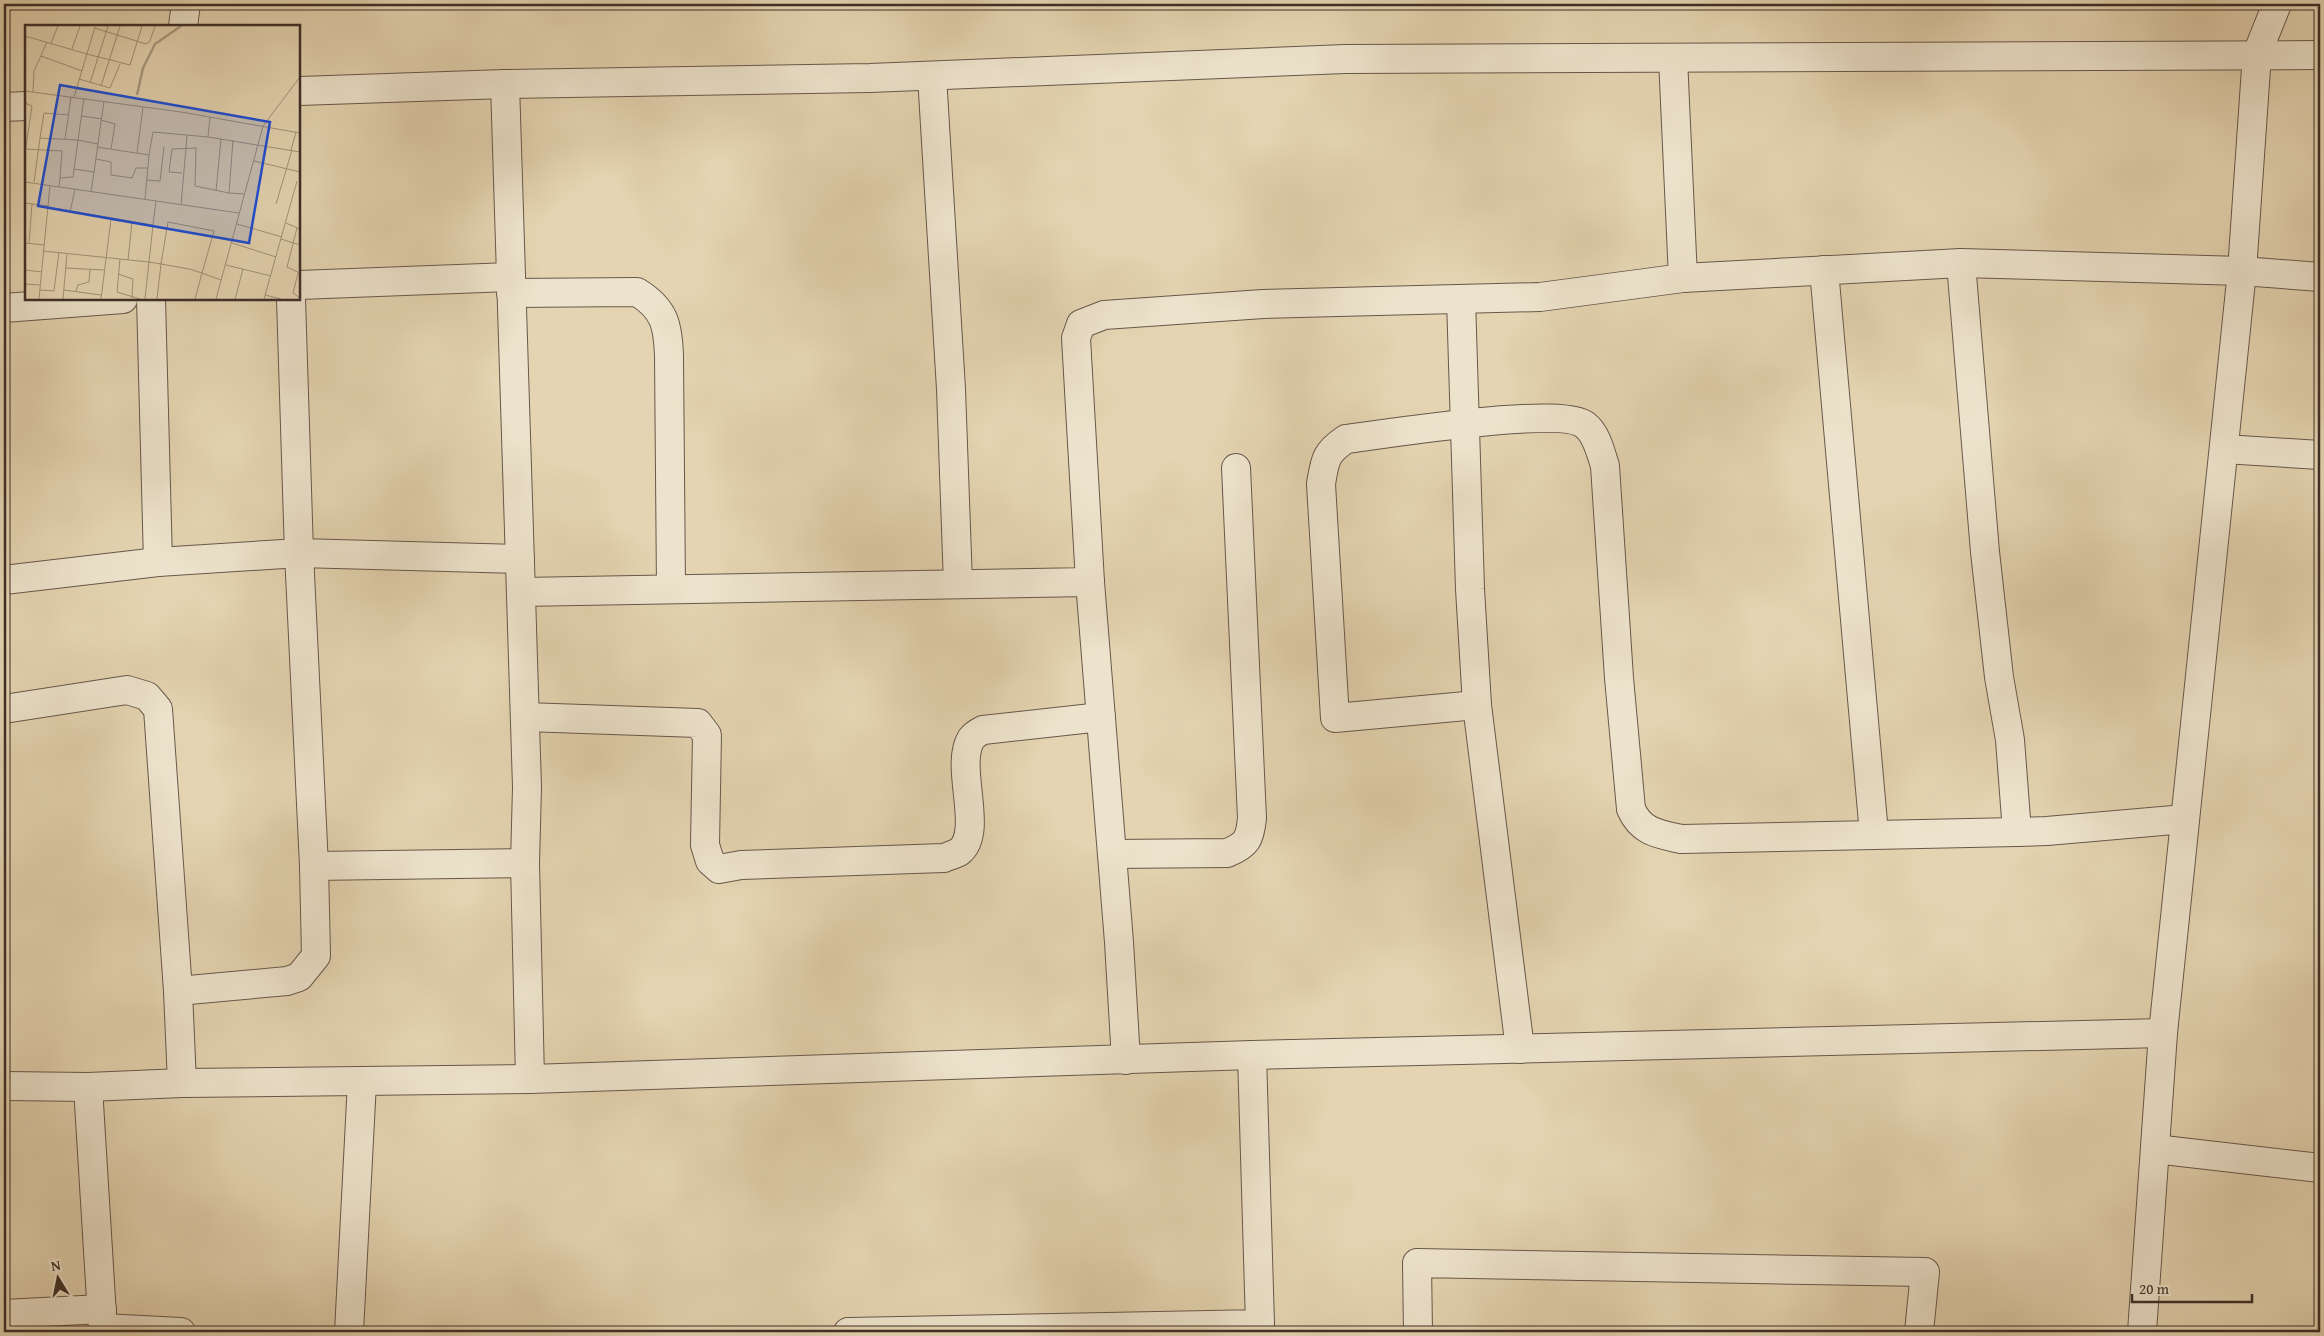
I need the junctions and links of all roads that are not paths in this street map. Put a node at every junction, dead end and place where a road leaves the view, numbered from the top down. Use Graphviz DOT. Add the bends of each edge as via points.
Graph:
graph roads {
  1 [pos="186,4"];
  2 [pos="2277,4"];
  3 [pos="183,25"];
  4 [pos="2257,54"];
  5 [pos="2320,55"];
  6 [pos="1673,58"];
  7 [pos="932,76"];
  8 [pos="505,84"];
  9 [pos="300,91"];
  10 [pos="25,106"];
  11 [pos="4,107"];
  12 [pos="1962,263"];
  13 [pos="1824,270"];
  14 [pos="2242,271"];
  15 [pos="2320,277"];
  16 [pos="1683,278"];
  17 [pos="300,285"];
  18 [pos="511,285"];
  19 [pos="1461,299"];
  20 [pos="110,300"];
  21 [pos="150,300"];
  22 [pos="291,300"];
  23 [pos="4,308"];
  24 [pos="1464,423"];
  25 [pos="2224,449"];
  26 [pos="2320,454"];
  27 [pos="1236,468"];
  28 [pos="299,553"];
  29 [pos="520,559"];
  30 [pos="158,562"];
  31 [pos="4,580"];
  32 [pos="1090,582"];
  33 [pos="958,584"];
  34 [pos="671,589"];
  35 [pos="521,592"];
  36 [pos="1477,705"];
  37 [pos="4,709"];
  38 [pos="524,717"];
  39 [pos="1101,717"];
  40 [pos="2185,819"];
  41 [pos="2017,832"];
  42 [pos="1874,834"];
  43 [pos="1112,854"];
  44 [pos="525,863"];
  45 [pos="314,866"];
  46 [pos="178,991"];
  47 [pos="2163,1033"];
  48 [pos="1520,1049"];
  49 [pos="1252,1055"];
  50 [pos="1126,1060"];
  51 [pos="530,1079"];
  52 [pos="362,1082"];
  53 [pos="182,1083"];
  54 [pos="4,1086"];
  55 [pos="88,1087"];
  56 [pos="2155,1150"];
  57 [pos="2320,1168"];
  58 [pos="4,1314"];
  59 [pos="103,1323"];
  60 [pos="1260,1328"];
  61 [pos="1036,1330"];
  62 [pos="181,1332"];
  63 [pos="349,1332"];
  64 [pos="848,1332"];
  65 [pos="1418,1332"];
  66 [pos="1919,1332"];
  67 [pos="2142,1332"];
  1 -- 3 [label="street"];
  2 -- 4 [label="street"];
  4 -- 5 [label="street"];
  4 -- 6 [label="street"];
  4 -- 14 [label="street"];
  6 -- 7 [label="street" via="1345,59"];
  6 -- 16 [label="street"];
  7 -- 8 [label="street"];
  7 -- 33 [label="street" via="951,389"];
  8 -- 9 [label="street"];
  8 -- 18 [label="street"];
  10 -- 11 [label="street"];
  12 -- 13 [label="street"];
  12 -- 14 [label="street"];
  12 -- 41 [label="street" via="1985,552 1999,677 2010,740"];
  13 -- 16 [label="street"];
  13 -- 42 [label="street"];
  14 -- 15 [label="street"];
  14 -- 25 [label="street"];
  16 -- 19 [label="street" via="1540,297"];
  17 -- 18 [label="street"];
  18 -- 29 [label="street"];
  18 -- 34 [label="street" via="637,292 653,302 662,315 668,333 669,356"];
  19 -- 24 [label="street"];
  19 -- 32 [label="street" via="1263,304 1104,315 1081,324 1076,338"];
  20 -- 23 [label="street"];
  21 -- 30 [label="street"];
  22 -- 28 [label="street"];
  24 -- 36 [label="street"];
  24 -- 36 [label="street" via="1346,439 1332,449 1324,465 1321,484 1335,718"];
  24 -- 42 [label="street" via="1573,420 1586,425 1595,438 1606,466 1619,678 1631,809 1636,820 1650,832 1681,839"];
  25 -- 26 [label="street"];
  25 -- 40 [label="street"];
  27 -- 43 [label="street" via="1252,818 1250,836 1239,848 1227,853"];
  28 -- 29 [label="street"];
  28 -- 30 [label="street"];
  28 -- 45 [label="street"];
  29 -- 35 [label="street"];
  30 -- 31 [label="street"];
  32 -- 33 [label="street"];
  32 -- 39 [label="street"];
  33 -- 34 [label="street"];
  34 -- 35 [label="street"];
  35 -- 38 [label="street"];
  36 -- 48 [label="street"];
  37 -- 46 [label="street" via="127,690 147,696 158,709"];
  38 -- 39 [label="street" via="698,723 706,735 705,846 710,861 719,869 741,864 944,858 958,852 966,843 969,830 965,752 972,737 984,730"];
  38 -- 44 [label="street" via="527,788"];
  39 -- 43 [label="street"];
  40 -- 41 [label="street"];
  40 -- 47 [label="street"];
  41 -- 42 [label="street"];
  43 -- 50 [label="street"];
  44 -- 45 [label="street"];
  44 -- 51 [label="street"];
  45 -- 46 [label="street" via="316,956 299,977 288,981"];
  46 -- 53 [label="street"];
  47 -- 48 [label="street"];
  47 -- 56 [label="street"];
  48 -- 49 [label="street"];
  49 -- 50 [label="street"];
  49 -- 60 [label="street"];
  50 -- 51 [label="street"];
  51 -- 52 [label="street"];
  52 -- 53 [label="street"];
  52 -- 63 [label="street"];
  53 -- 55 [label="street"];
  54 -- 55 [label="street"];
  55 -- 59 [label="street"];
  56 -- 57 [label="street"];
  56 -- 67 [label="street"];
  58 -- 59 [label="street"];
  59 -- 62 [label="street"];
  60 -- 61 [label="street"];
  61 -- 64 [label="street"];
  65 -- 66 [label="street" via="1417,1263 1925,1272"];
}
